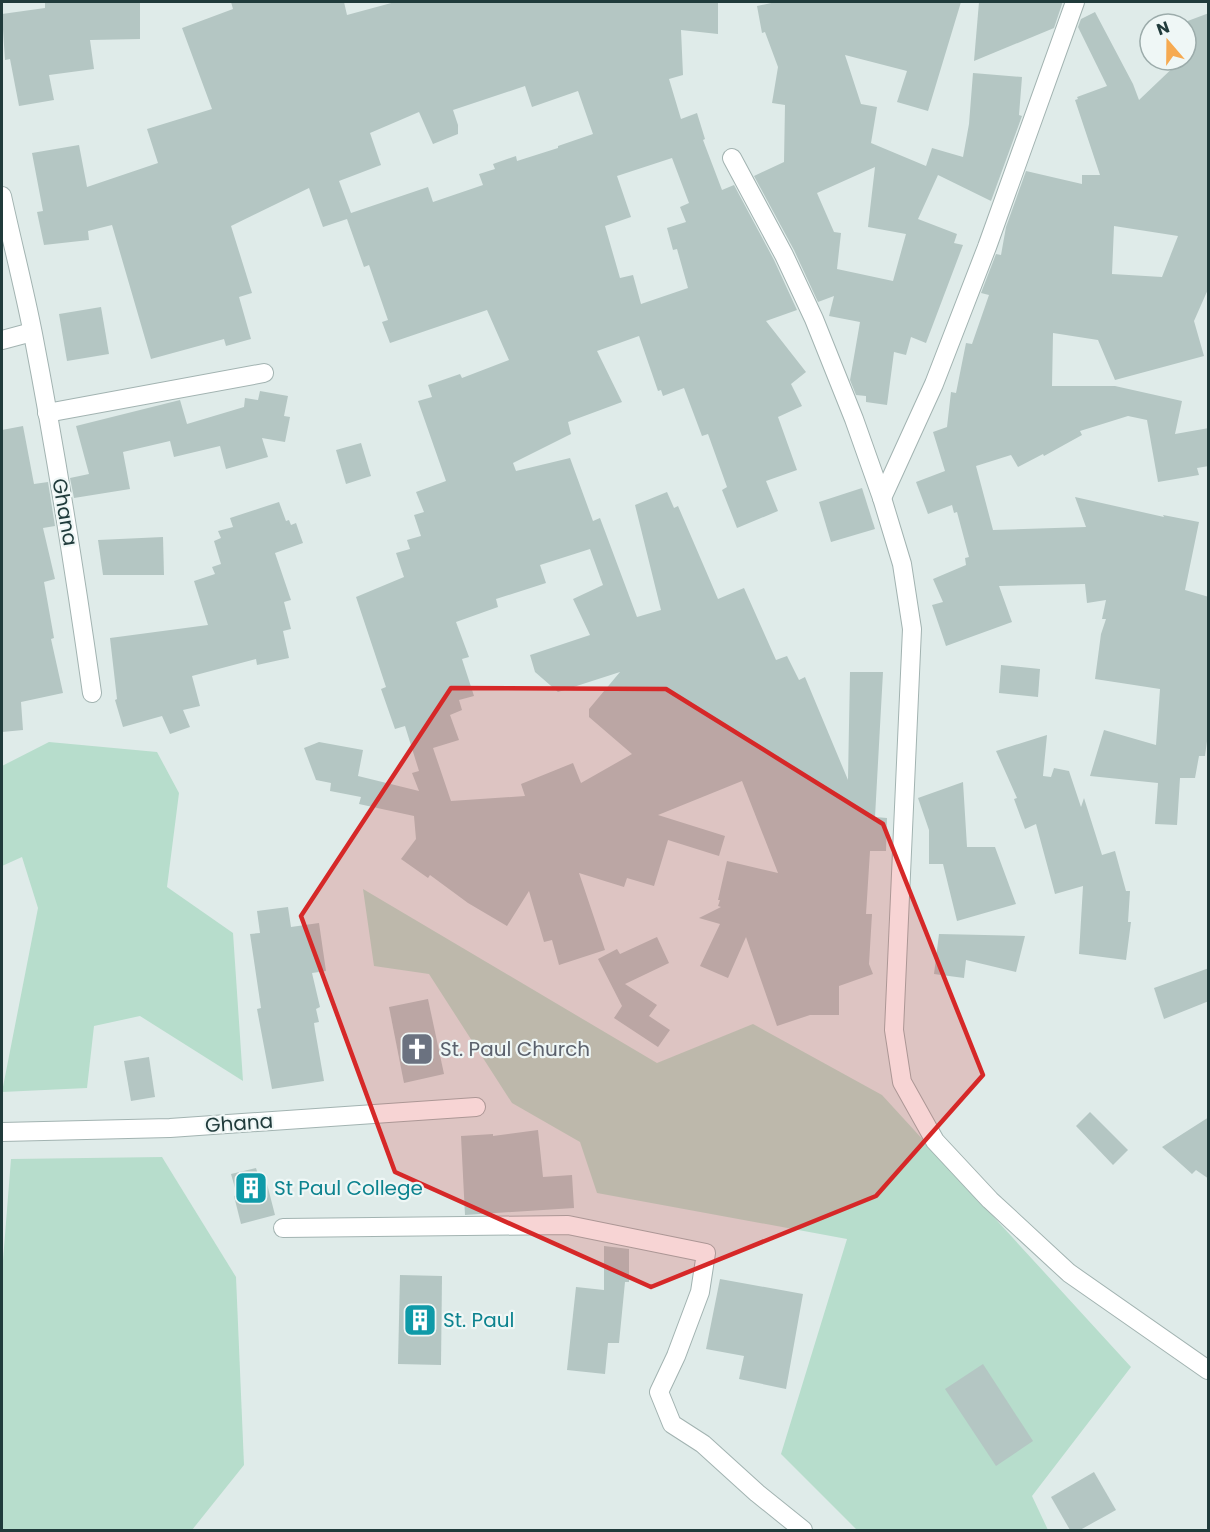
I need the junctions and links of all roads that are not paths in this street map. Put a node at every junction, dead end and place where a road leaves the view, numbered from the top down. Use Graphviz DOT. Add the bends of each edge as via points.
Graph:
graph roads {
  1 [pos="1075,2"];
  2 [pos="732,158"];
  3 [pos="2,196"];
  4 [pos="32,332"];
  5 [pos="2,340"];
  6 [pos="264,373"];
  7 [pos="47,413"];
  8 [pos="882,498"];
  9 [pos="92,693"];
  10 [pos="477,1107"];
  11 [pos="2,1132"];
  12 [pos="283,1228"];
  13 [pos="1209,1370"];
  14 [pos="804,1530"];
  1 -- 8 [label="street" via="934,384"];
  2 -- 8 [label="street" via="814,319"];
  3 -- 4 [label="street, Ghana"];
  4 -- 5 [label="street"];
  4 -- 7 [label="street, Ghana"];
  6 -- 7 [label="street"];
  7 -- 9 [label="street, Ghana"];
  8 -- 13 [label="street" via="902,564 912,629 894,1030 902,1082 935,1141 990,1200 1069,1273"];
  10 -- 11 [label="street, Ghana" via="170,1128"];
  12 -- 14 [label="street" via="568,1225 706,1253 700,1292 659,1392 672,1424 704,1444"];
}
